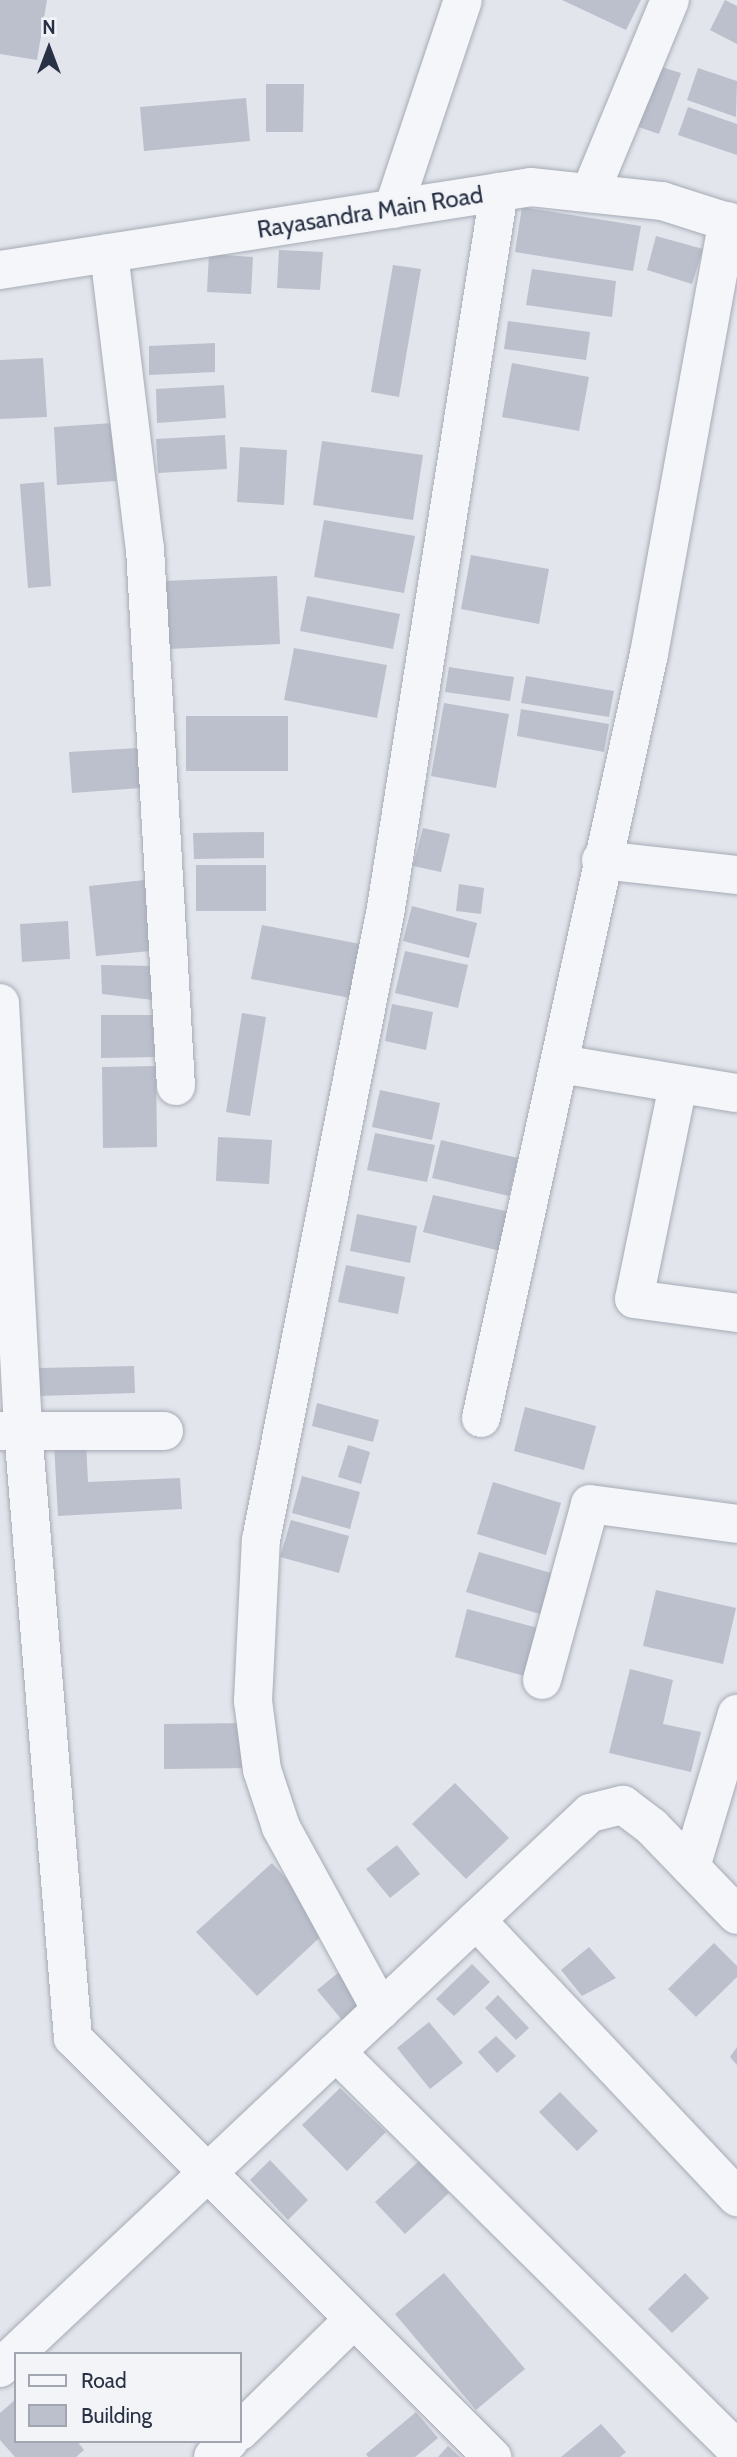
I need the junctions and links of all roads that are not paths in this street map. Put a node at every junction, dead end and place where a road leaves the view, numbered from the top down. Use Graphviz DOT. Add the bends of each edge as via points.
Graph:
graph roads {
  1 [pos="463,0"];
  2 [pos="670,0"];
  3 [pos="499,192"];
  4 [pos="590,193"];
  5 [pos="393,209"];
  6 [pos="732,223"];
  7 [pos="108,253"];
  8 [pos="0,270"];
  9 [pos="601,860"];
  10 [pos="737,875"];
  11 [pos="0,1003"];
  12 [pos="561,1065"];
  13 [pos="678,1085"];
  14 [pos="176,1086"];
  15 [pos="737,1093"];
  16 [pos="737,1312"];
  17 [pos="481,1418"];
  18 [pos="12,1431"];
  19 [pos="163,1431"];
  20 [pos="737,1524"];
  21 [pos="542,1680"];
  22 [pos="737,1714"];
  23 [pos="691,1867"];
  24 [pos="737,1915"];
  25 [pos="476,1920"];
  26 [pos="381,2010"];
  27 [pos="336,2052"];
  28 [pos="206,2175"];
  29 [pos="737,2197"];
  30 [pos="353,2320"];
  31 [pos="17,2352"];
  32 [pos="14,2355"];
  33 [pos="0,2368"];
  34 [pos="242,2429"];
  35 [pos="227,2443"];
  36 [pos="737,2450"];
  37 [pos="213,2457"];
  38 [pos="492,2457"];
  1 -- 5 [label="street"];
  2 -- 4 [label="street"];
  3 -- 4 [label="street, Rayasandra Main Road" via="531,187"];
  3 -- 5 [label="street, Rayasandra Main Road"];
  3 -- 26 [label="street" via="386,908 261,1540 253,1701 262,1770 281,1827"];
  4 -- 6 [label="street, Rayasandra Main Road" via="662,201"];
  5 -- 7 [label="street, Rayasandra Main Road"];
  6 -- 9 [label="street" via="649,654"];
  7 -- 8 [label="street, Rayasandra Main Road"];
  7 -- 14 [label="street" via="145,548"];
  9 -- 10 [label="street"];
  9 -- 12 [label="street"];
  11 -- 18 [label="street"];
  12 -- 13 [label="street"];
  12 -- 17 [label="street"];
  13 -- 15 [label="street"];
  13 -- 16 [label="street" via="634,1299"];
  18 -- 19 [label="street"];
  18 -- 28 [label="street" via="73,2038"];
  20 -- 21 [label="street" via="590,1504"];
  22 -- 23 [label="street"];
  23 -- 24 [label="street"];
  23 -- 25 [label="street" via="623,1805 590,1813"];
  25 -- 26 [label="street"];
  25 -- 29 [label="street"];
  26 -- 27 [label="street"];
  27 -- 28 [label="street"];
  27 -- 36 [label="street"];
  28 -- 30 [label="street"];
  28 -- 31 [label="street"];
  30 -- 34 [label="street"];
  30 -- 38 [label="street"];
  32 -- 33 [label="street"];
  35 -- 37 [label="street"];
}
